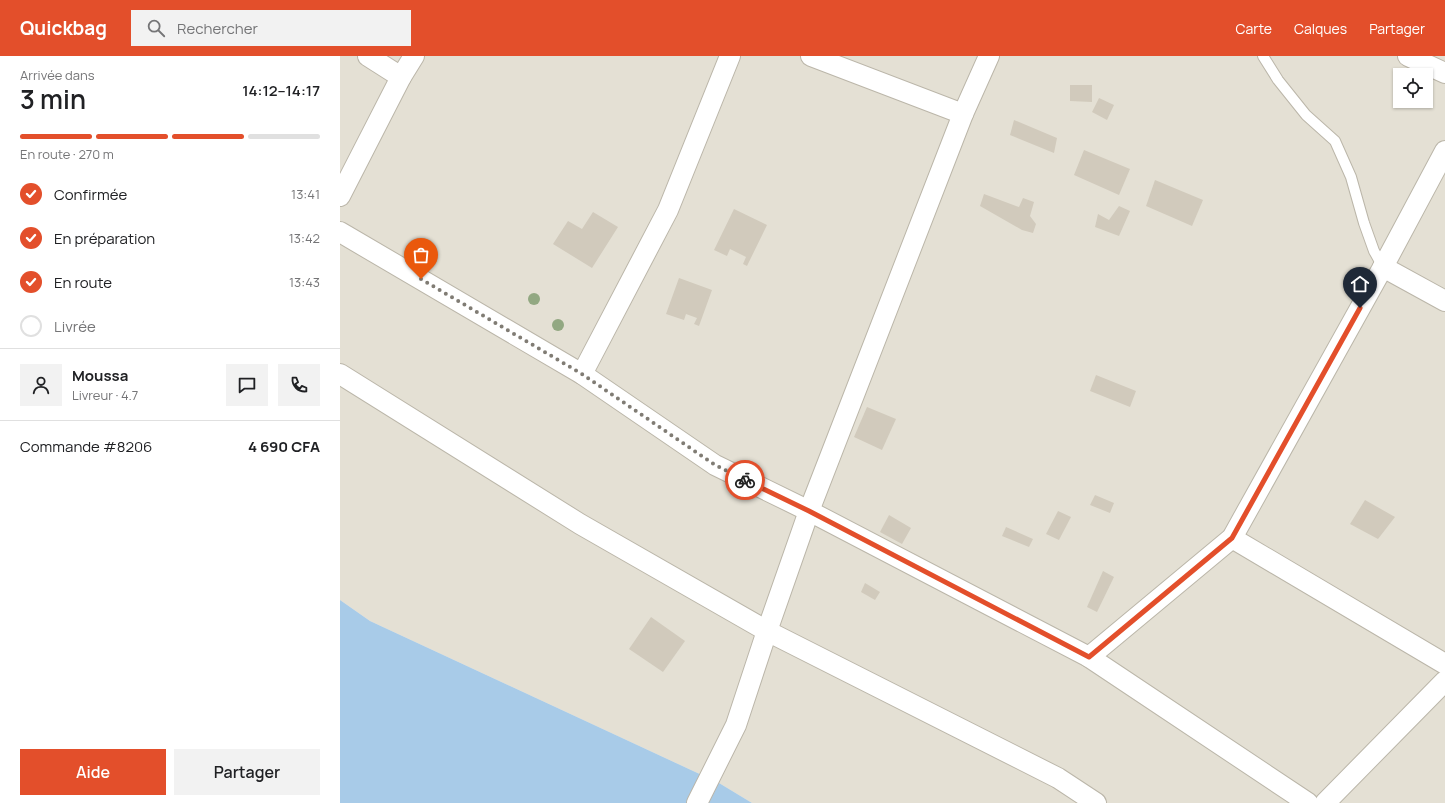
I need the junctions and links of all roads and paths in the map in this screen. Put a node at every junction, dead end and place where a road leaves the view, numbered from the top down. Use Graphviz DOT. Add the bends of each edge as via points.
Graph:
graph roads {
  1 [pos="368,56"];
  2 [pos="414,56"];
  3 [pos="730,56"];
  4 [pos="811,56"];
  5 [pos="989,56"];
  6 [pos="1263,56"];
  7 [pos="1408,56"];
  8 [pos="1445,73"];
  9 [pos="401,77"];
  10 [pos="963,114"];
  11 [pos="1445,151"];
  12 [pos="340,196"];
  13 [pos="340,232"];
  14 [pos="1383,267"];
  15 [pos="1445,301"];
  16 [pos="340,374"];
  17 [pos="582,374"];
  18 [pos="809,511"];
  19 [pos="1232,538"];
  20 [pos="767,631"];
  21 [pos="1089,657"];
  22 [pos="1445,664"];
  23 [pos="1445,681"];
  24 [pos="697,803"];
  25 [pos="1096,803"];
  26 [pos="1308,803"];
  27 [pos="1325,803"];
  1 -- 9 [label="street"];
  2 -- 9 [label="street"];
  3 -- 17 [label="street" via="668,210"];
  4 -- 10 [label="street"];
  5 -- 10 [label="street"];
  6 -- 14 [label="lane" via="1278,80 1306,115 1335,141 1351,177 1374,251"];
  7 -- 8 [label="street"];
  9 -- 12 [label="street"];
  10 -- 18 [label="street"];
  11 -- 14 [label="street"];
  13 -- 17 [label="street"];
  14 -- 15 [label="street"];
  14 -- 19 [label="street"];
  16 -- 20 [label="street" via="580,524"];
  17 -- 18 [label="street" via="715,465"];
  18 -- 20 [label="street"];
  18 -- 21 [label="street"];
  19 -- 21 [label="street"];
  19 -- 22 [label="street"];
  20 -- 24 [label="street" via="736,725"];
  20 -- 25 [label="street" via="1058,778"];
  21 -- 26 [label="street"];
  23 -- 27 [label="street"];
}
